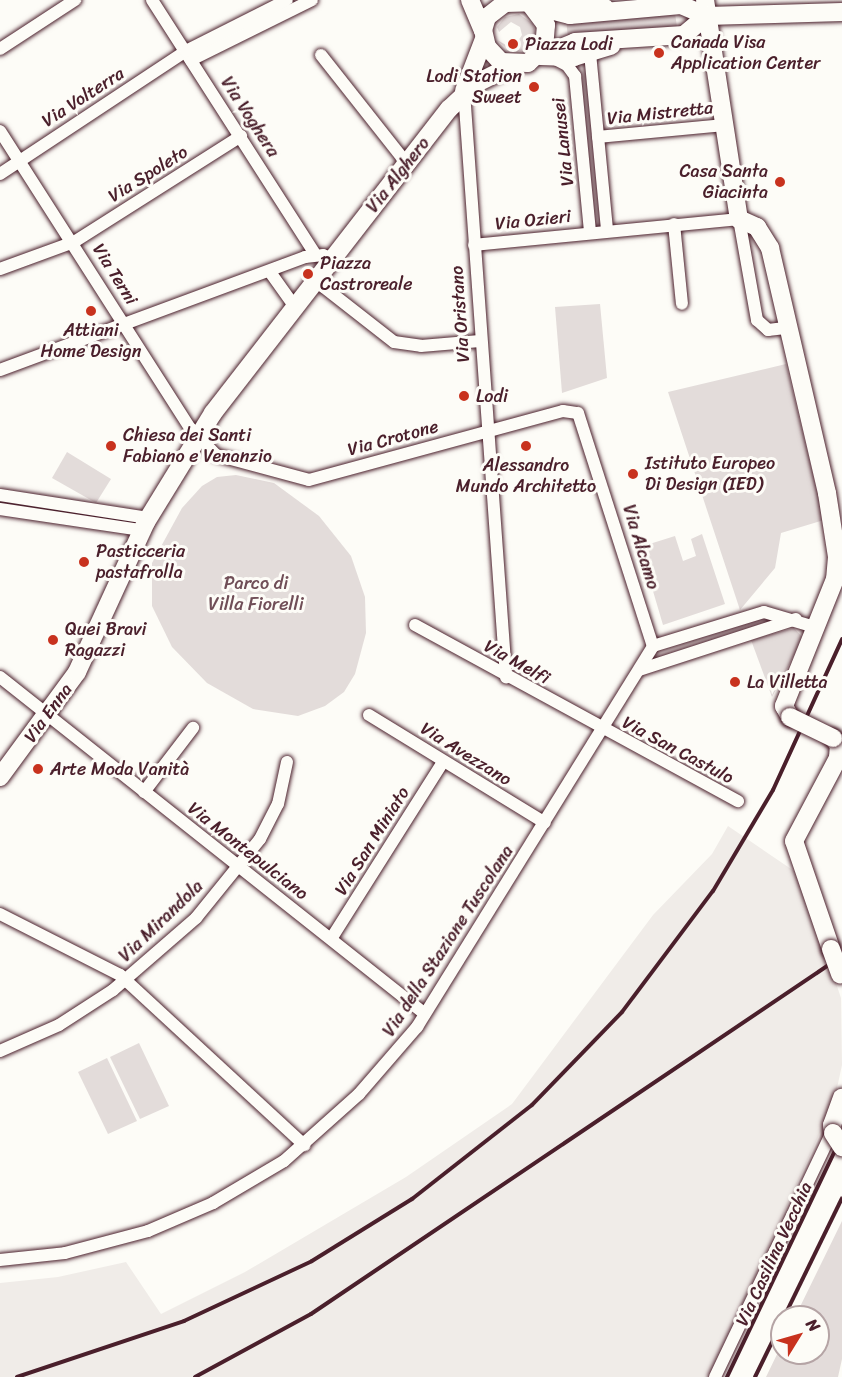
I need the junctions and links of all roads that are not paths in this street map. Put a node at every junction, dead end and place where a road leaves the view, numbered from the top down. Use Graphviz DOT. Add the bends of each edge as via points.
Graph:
graph roads {
  1 [pos="75,0"];
  2 [pos="152,0"];
  3 [pos="287,0"];
  4 [pos="312,0"];
  5 [pos="470,0"];
  6 [pos="487,0"];
  7 [pos="522,3"];
  8 [pos="577,7"];
  9 [pos="732,7"];
  10 [pos="706,8"];
  11 [pos="842,12"];
  12 [pos="483,35"];
  13 [pos="0,49"];
  14 [pos="584,50"];
  15 [pos="188,56"];
  16 [pos="321,56"];
  17 [pos="545,58"];
  18 [pos="513,65"];
  19 [pos="464,92"];
  20 [pos="726,124"];
  21 [pos="0,130"];
  22 [pos="241,136"];
  23 [pos="598,137"];
  24 [pos="20,161"];
  25 [pos="407,164"];
  26 [pos="0,174"];
  27 [pos="739,219"];
  28 [pos="674,224"];
  29 [pos="598,232"];
  30 [pos="74,242"];
  31 [pos="474,245"];
  32 [pos="325,257"];
  33 [pos="0,268"];
  34 [pos="270,272"];
  35 [pos="315,281"];
  36 [pos="681,304"];
  37 [pos="295,307"];
  38 [pos="125,324"];
  39 [pos="785,328"];
  40 [pos="480,341"];
  41 [pos="0,370"];
  42 [pos="486,432"];
  43 [pos="197,438"];
  44 [pos="309,480"];
  45 [pos="0,495"];
  46 [pos="0,509"];
  47 [pos="145,524"];
  48 [pos="796,619"];
  49 [pos="415,625"];
  50 [pos="815,627"];
  51 [pos="653,646"];
  52 [pos="639,670"];
  53 [pos="0,677"];
  54 [pos="506,677"];
  55 [pos="48,715"];
  56 [pos="369,715"];
  57 [pos="193,728"];
  58 [pos="602,730"];
  59 [pos="287,762"];
  60 [pos="443,762"];
  61 [pos="0,777"];
  62 [pos="144,792"];
  63 [pos="738,801"];
  64 [pos="545,824"];
  65 [pos="238,867"];
  66 [pos="0,914"];
  67 [pos="332,939"];
  68 [pos="841,978"];
  69 [pos="127,980"];
  70 [pos="425,1014"];
  71 [pos="0,1051"];
  72 [pos="842,1098"];
  73 [pos="836,1137"];
  74 [pos="303,1145"];
  75 [pos="0,1260"];
  76 [pos="715,1377"];
  1 -- 13 [label="street"];
  2 -- 15 [label="street, Via Voghera"];
  3 -- 15 [label="street"];
  4 -- 15 [label="street"];
  5 -- 12 [label="main road"];
  6 -- 7 [label="main road"];
  7 -- 8 [label="main road" via="552,13"];
  7 -- 12 [label="main road" via="490,14"];
  7 -- 17 [label="main road" via="543,18 547,31"];
  8 -- 10 [label="main road"];
  9 -- 10 [label="main road"];
  9 -- 11 [label="main road"];
  10 -- 14 [label="main road" via="684,34"];
  10 -- 20 [label="main road"];
  12 -- 18 [label="main road" via="496,58"];
  12 -- 19 [label="main road, Via Alghero"];
  14 -- 17 [label="main road"];
  14 -- 23 [label="street, Via Lanusei"];
  15 -- 22 [label="street, Via Voghera"];
  15 -- 24 [label="street, Via Volterra"];
  16 -- 25 [label="street"];
  17 -- 18 [label="main road"];
  17 -- 29 [label="street, Via Lanusei" via="567,64 574,76"];
  18 -- 19 [label="main road, Via Alghero"];
  19 -- 25 [label="main road, Via Alghero"];
  19 -- 31 [label="street, Via Oristano"];
  20 -- 23 [label="street, Via Mistretta"];
  20 -- 27 [label="main road"];
  21 -- 24 [label="street, Via Terni"];
  22 -- 30 [label="street, Via Spoleto"];
  22 -- 32 [label="street, Via Voghera"];
  23 -- 29 [label="street, Via Lanusei"];
  24 -- 26 [label="street, Via Volterra"];
  24 -- 30 [label="street, Via Terni"];
  25 -- 32 [label="main road, Via Alghero"];
  27 -- 28 [label="street, Via Ozieri"];
  27 -- 39 [label="main road" via="757,227 766,238"];
  27 -- 39 [label="street" via="757,320 768,330"];
  28 -- 29 [label="street, Via Ozieri"];
  28 -- 36 [label="street"];
  29 -- 31 [label="street, Via Ozieri"];
  30 -- 33 [label="street, Via Spoleto"];
  30 -- 38 [label="street, Via Terni"];
  31 -- 40 [label="street, Via Oristano"];
  32 -- 34 [label="street"];
  32 -- 35 [label="main road"];
  34 -- 37 [label="street"];
  34 -- 38 [label="street"];
  35 -- 37 [label="main road"];
  35 -- 40 [label="street" via="394,342 421,346"];
  37 -- 43 [label="main road, Via Enna"];
  38 -- 41 [label="street"];
  38 -- 43 [label="street, Via Terni"];
  39 -- 50 [label="main road" via="824,483 837,557 835,579"];
  40 -- 42 [label="street, Via Oristano"];
  42 -- 44 [label="street, Via Crotone"];
  42 -- 51 [label="street, Via Alcamo" via="567,410 580,415"];
  42 -- 54 [label="street, Via Oristano"];
  43 -- 44 [label="street, Via Terni" via="207,450 225,459"];
  43 -- 47 [label="main road, Via Enna"];
  45 -- 47 [label="street"];
  46 -- 47 [label="street"];
  47 -- 55 [label="main road, Via Enna" via="91,646"];
  48 -- 50 [label="street"];
  48 -- 51 [label="street" via="764,612"];
  48 -- 52 [label="street"];
  49 -- 54 [label="street, Via Melfi"];
  50 -- 68 [label="main road, bridge" via="784,706 790,717 833,738 839,745 838,758 794,841"];
  51 -- 52 [label="street, Via della Stazione Tuscolana"];
  52 -- 58 [label="street, Via della Stazione Tuscolana"];
  53 -- 55 [label="street, Via Montepulciano"];
  54 -- 58 [label="street, Via Melfi"];
  55 -- 61 [label="main road, Via Enna"];
  55 -- 62 [label="street, Via Montepulciano"];
  56 -- 60 [label="street, Via Avezzano"];
  57 -- 62 [label="street"];
  58 -- 63 [label="street, Via San Castulo"];
  58 -- 64 [label="street, Via della Stazione Tuscolana"];
  59 -- 65 [label="street, Via Mirandola" via="273,815"];
  60 -- 64 [label="street, Via Avezzano"];
  60 -- 67 [label="street, Via San Miniato"];
  62 -- 65 [label="street, Via Montepulciano"];
  64 -- 70 [label="street, Via della Stazione Tuscolana"];
  65 -- 67 [label="street, Via Montepulciano"];
  65 -- 69 [label="street, Via Mirandola" via="196,918"];
  66 -- 69 [label="street"];
  67 -- 70 [label="street, Via Montepulciano"];
  69 -- 71 [label="street, Via Mirandola" via="58,1024"];
  69 -- 74 [label="street"];
  70 -- 74 [label="street, Via della Stazione Tuscolana" via="372,1082"];
  72 -- 73 [label="main road, Via Casilina Vecchia"];
  73 -- 76 [label="street, Via Casilina Vecchia"];
  74 -- 75 [label="street, Via della Stazione Tuscolana" via="255,1180 163,1226 65,1253"];
}
